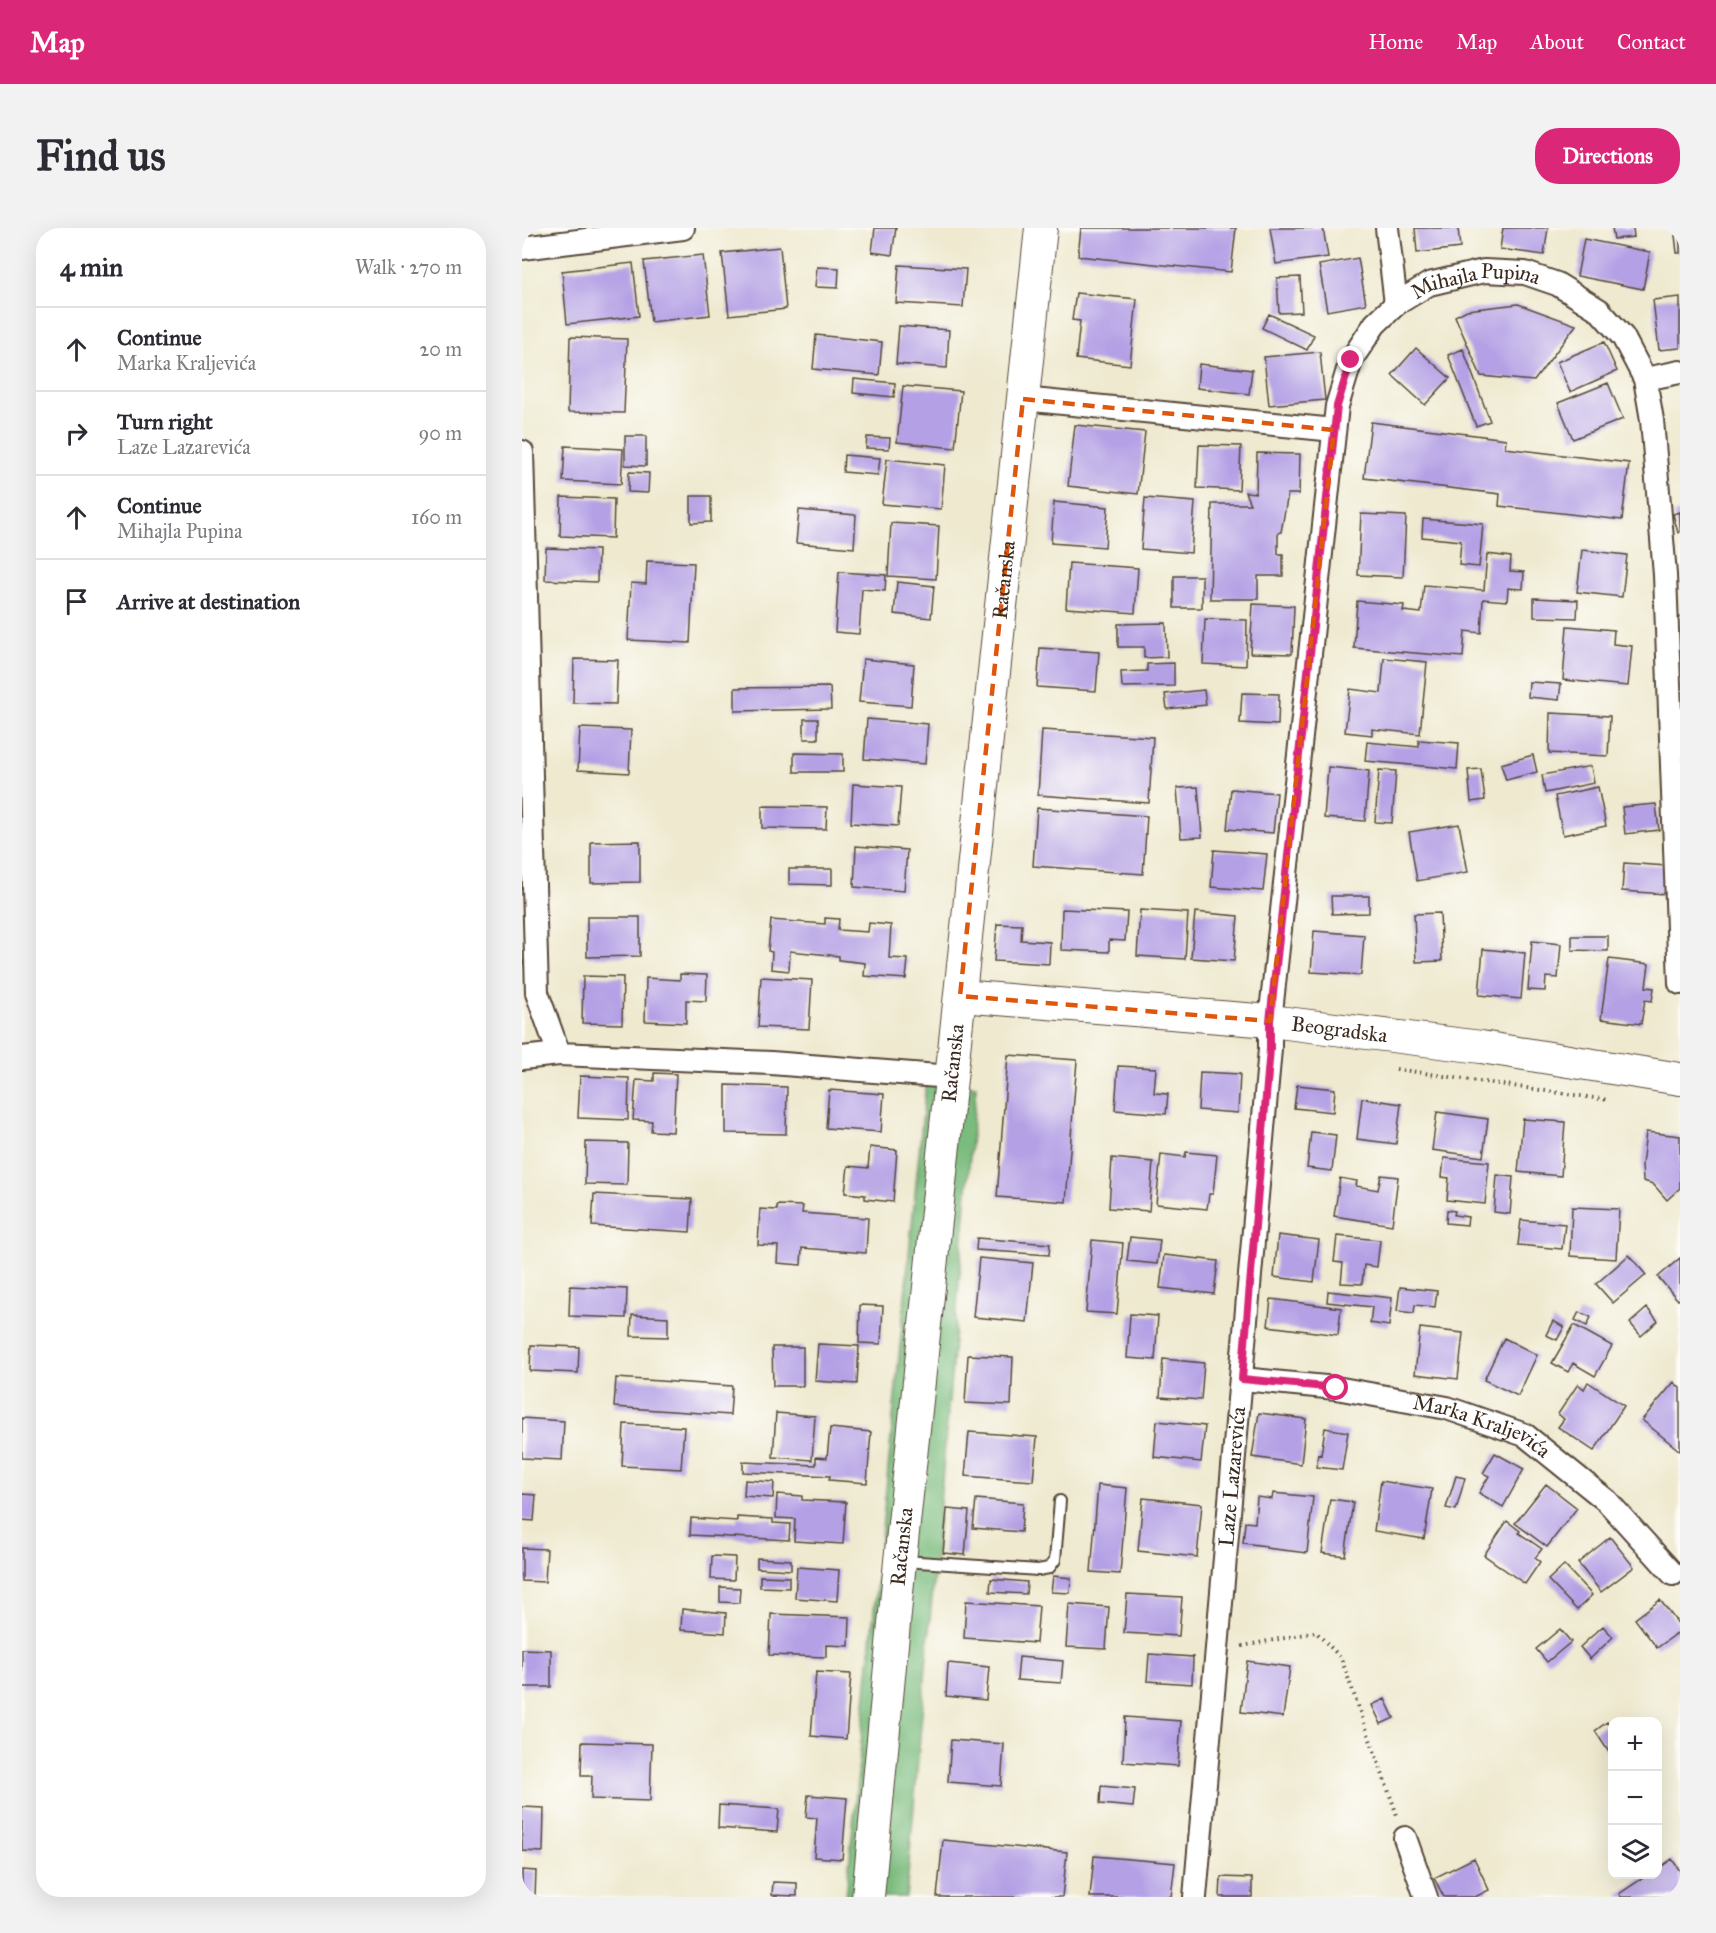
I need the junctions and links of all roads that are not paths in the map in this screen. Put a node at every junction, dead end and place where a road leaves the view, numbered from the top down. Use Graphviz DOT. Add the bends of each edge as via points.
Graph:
graph roads {
  1 [pos="683,228"];
  2 [pos="1041,228"];
  3 [pos="1387,228"];
  4 [pos="522,248"];
  5 [pos="1396,304"];
  6 [pos="1680,372"];
  7 [pos="1645,379"];
  8 [pos="1023,399"];
  9 [pos="1334,430"];
  10 [pos="522,452"];
  11 [pos="1672,592"];
  12 [pos="526,669"];
  13 [pos="1680,983"];
  14 [pos="960,996"];
  15 [pos="1270,1021"];
  16 [pos="559,1054"];
  17 [pos="522,1058"];
  18 [pos="951,1077"];
  19 [pos="1680,1079"];
  20 [pos="1242,1379"];
  21 [pos="1060,1501"];
  22 [pos="900,1561"];
  23 [pos="1673,1574"];
  24 [pos="1405,1838"];
  25 [pos="868,1897"];
  26 [pos="1195,1897"];
  27 [pos="1426,1897"];
  1 -- 4 [label="street"];
  2 -- 8 [label="main road, Račanska"];
  3 -- 5 [label="street"];
  5 -- 7 [label="street, Mihajla Pupina" via="1430,284 1484,271 1525,273 1557,284 1599,310 1623,338"];
  5 -- 9 [label="street, Mihajla Pupina" via="1375,324 1351,360"];
  6 -- 7 [label="street"];
  7 -- 11 [label="street, Mihajla Pupina"];
  8 -- 9 [label="street"];
  8 -- 14 [label="main road, Račanska"];
  9 -- 15 [label="street, Mihajla Pupina"];
  10 -- 12 [label="street"];
  11 -- 13 [label="street, Mihajla Pupina"];
  12 -- 16 [label="street" via="537,993"];
  14 -- 15 [label="main road, Beogradska"];
  14 -- 18 [label="main road, Račanska"];
  15 -- 19 [label="main road, Beogradska" via="1481,1047"];
  15 -- 20 [label="street, Laze Lazarevića"];
  16 -- 17 [label="street"];
  16 -- 18 [label="street" via="771,1063"];
  18 -- 22 [label="main road, Račanska"];
  20 -- 23 [label="street, Marka Kraljevića" via="1336,1388 1447,1408 1525,1435 1607,1501"];
  20 -- 26 [label="street, Laze Lazarevića"];
  21 -- 22 [label="lane" via="1055,1560 1049,1568"];
  22 -- 25 [label="main road, Račanska"];
  24 -- 27 [label="street"];
}
